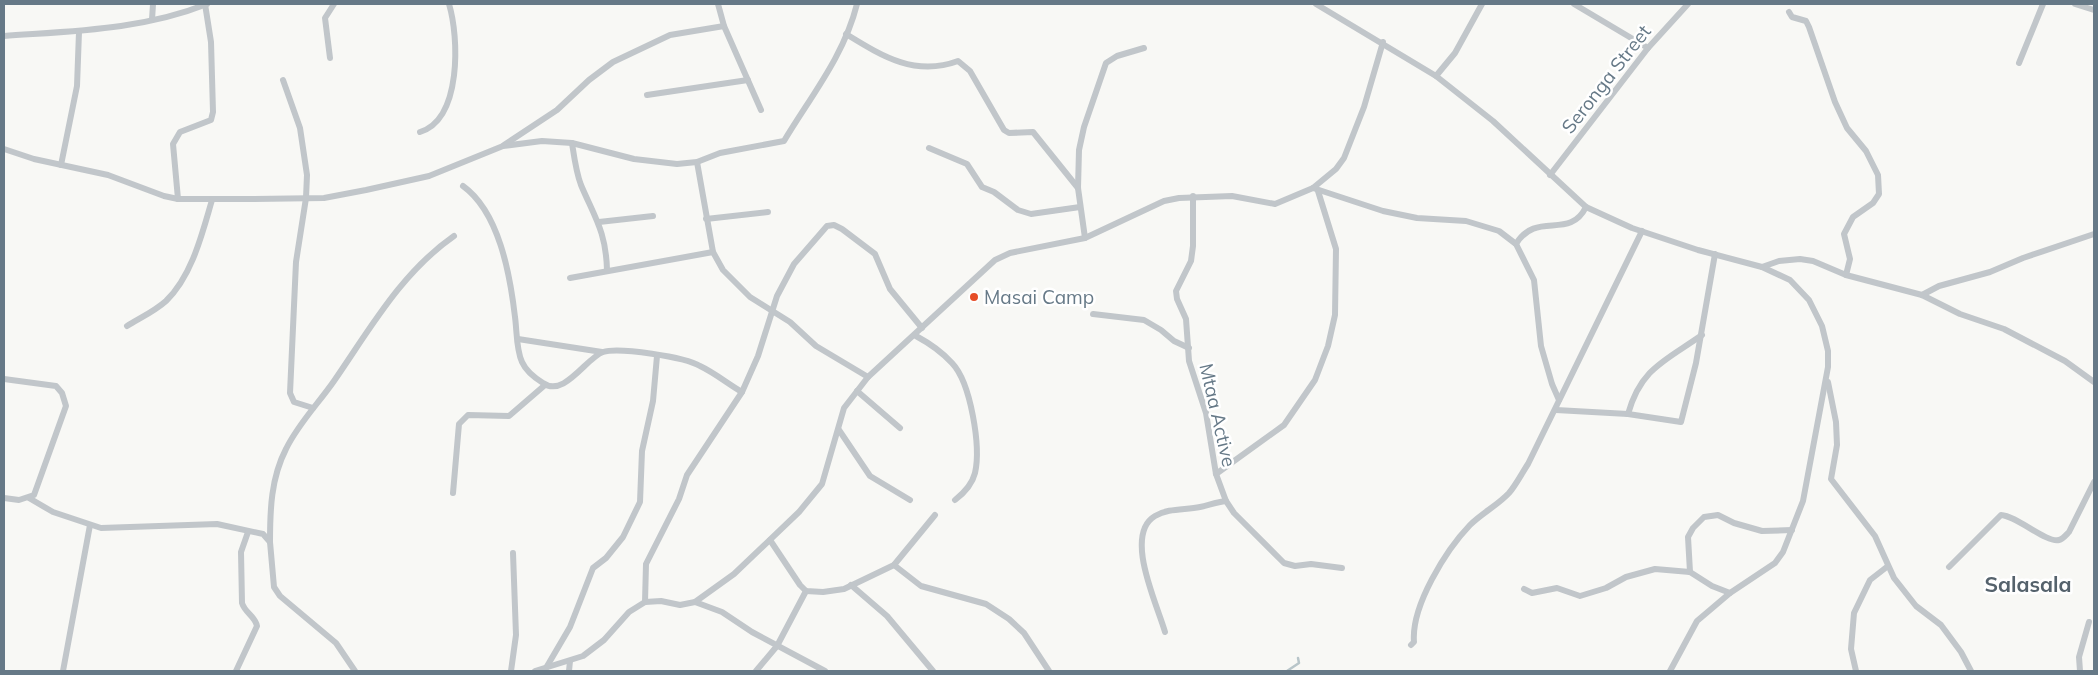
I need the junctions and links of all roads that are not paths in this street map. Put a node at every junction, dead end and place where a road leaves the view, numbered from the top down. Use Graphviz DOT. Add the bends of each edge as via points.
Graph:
graph roads {
  1 [pos="153,4"];
  2 [pos="206,4"];
  3 [pos="334,4"];
  4 [pos="449,4"];
  5 [pos="718,4"];
  6 [pos="857,4"];
  7 [pos="1482,4"];
  8 [pos="1574,4"];
  9 [pos="1688,4"];
  10 [pos="2043,4"];
  11 [pos="2075,4"];
  12 [pos="1320,5"];
  13 [pos="2094,10"];
  14 [pos="1789,12"];
  15 [pos="152,20"];
  16 [pos="724,26"];
  17 [pos="79,32"];
  18 [pos="846,34"];
  19 [pos="4,36"];
  20 [pos="1383,42"];
  21 [pos="1144,48"];
  22 [pos="1648,48"];
  23 [pos="330,58"];
  24 [pos="2019,64"];
  25 [pos="1436,76"];
  26 [pos="283,80"];
  27 [pos="748,80"];
  28 [pos="647,95"];
  29 [pos="761,110"];
  30 [pos="420,132"];
  31 [pos="572,143"];
  32 [pos="503,146"];
  33 [pos="929,148"];
  34 [pos="4,149"];
  35 [pos="697,162"];
  36 [pos="61,165"];
  37 [pos="1550,175"];
  38 [pos="463,186"];
  39 [pos="1078,188"];
  40 [pos="1316,189"];
  41 [pos="1193,196"];
  42 [pos="306,198"];
  43 [pos="178,199"];
  44 [pos="212,200"];
  45 [pos="1080,207"];
  46 [pos="1586,207"];
  47 [pos="768,212"];
  48 [pos="653,216"];
  49 [pos="706,219"];
  50 [pos="599,222"];
  51 [pos="1642,231"];
  52 [pos="2094,234"];
  53 [pos="454,236"];
  54 [pos="1086,238"];
  55 [pos="1516,244"];
  56 [pos="713,252"];
  57 [pos="1715,254"];
  58 [pos="1762,267"];
  59 [pos="607,270"];
  60 [pos="1846,275"];
  61 [pos="570,278"];
  62 [pos="1922,295"];
  63 [pos="772,312"];
  64 [pos="1093,314"];
  65 [pos="127,326"];
  66 [pos="922,328"];
  67 [pos="1702,335"];
  68 [pos="916,336"];
  69 [pos="518,339"];
  70 [pos="1189,348"];
  71 [pos="602,352"];
  72 [pos="657,356"];
  73 [pos="868,377"];
  74 [pos="4,379"];
  75 [pos="1827,379"];
  76 [pos="2094,382"];
  77 [pos="545,385"];
  78 [pos="858,391"];
  79 [pos="742,392"];
  80 [pos="1559,400"];
  81 [pos="313,408"];
  82 [pos="1556,410"];
  83 [pos="1628,414"];
  84 [pos="900,428"];
  85 [pos="839,430"];
  86 [pos="1216,474"];
  87 [pos="2094,482"];
  88 [pos="453,493"];
  89 [pos="4,498"];
  90 [pos="29,498"];
  91 [pos="910,500"];
  92 [pos="955,500"];
  93 [pos="1226,501"];
  94 [pos="935,515"];
  95 [pos="90,525"];
  96 [pos="1792,530"];
  97 [pos="248,532"];
  98 [pos="770,540"];
  99 [pos="270,542"];
  100 [pos="513,553"];
  101 [pos="894,565"];
  102 [pos="1888,566"];
  103 [pos="1949,567"];
  104 [pos="1342,568"];
  105 [pos="1690,572"];
  106 [pos="851,585"];
  107 [pos="1524,589"];
  108 [pos="806,591"];
  109 [pos="1730,592"];
  110 [pos="645,602"];
  111 [pos="695,602"];
  112 [pos="2089,622"];
  113 [pos="1165,632"];
  114 [pos="1411,645"];
  115 [pos="777,646"];
  116 [pos="570,661"];
  117 [pos="546,668"];
  118 [pos="813,669"];
  119 [pos="63,671"];
  120 [pos="236,671"];
  121 [pos="355,671"];
  122 [pos="511,671"];
  123 [pos="535,671"];
  124 [pos="568,671"];
  125 [pos="756,671"];
  126 [pos="824,671"];
  127 [pos="933,671"];
  128 [pos="1049,671"];
  129 [pos="1670,671"];
  130 [pos="1856,671"];
  131 [pos="1971,671"];
  132 [pos="2080,671"];
  1 -- 15 [label="street"];
  2 -- 15 [label="street"];
  2 -- 43 [label="street" via="212,51 213,112 211,120 180,132 173,144"];
  3 -- 23 [label="street" via="324,18"];
  4 -- 30 [label="street" via="454,32 451,96 440,118"];
  5 -- 16 [label="street"];
  6 -- 18 [label="street"];
  7 -- 25 [label="street" via="1455,53"];
  8 -- 22 [label="street"];
  9 -- 22 [label="street, Seronga Street"];
  10 -- 24 [label="street"];
  11 -- 13 [label="street"];
  12 -- 20 [label="street"];
  14 -- 60 [label="street" via="1792,17 1806,21 1847,128 1866,151 1878,175 1879,194 1873,203 1853,217 1844,234 1850,259"];
  15 -- 17 [label="street"];
  16 -- 27 [label="street"];
  16 -- 32 [label="street" via="670,35 613,62 588,80 557,110"];
  17 -- 19 [label="street"];
  17 -- 36 [label="street" via="77,86"];
  18 -- 35 [label="street" via="820,88 784,141 720,153"];
  18 -- 39 [label="street" via="905,65 942,67 958,61 973,76 1004,130 1009,133 1034,132"];
  20 -- 25 [label="street"];
  20 -- 40 [label="street" via="1344,158"];
  21 -- 39 [label="street" via="1117,56 1106,64 1079,150"];
  22 -- 37 [label="street, Seronga Street"];
  25 -- 37 [label="street" via="1492,121"];
  26 -- 42 [label="street" via="303,142"];
  27 -- 28 [label="street"];
  27 -- 29 [label="street"];
  31 -- 32 [label="street"];
  31 -- 35 [label="street" via="634,159 677,164"];
  31 -- 50 [label="street" via="580,183"];
  32 -- 42 [label="street" via="429,176 324,198"];
  33 -- 45 [label="street" via="967,164 982,187 1018,210 1031,214"];
  34 -- 36 [label="street"];
  35 -- 49 [label="street"];
  36 -- 43 [label="street" via="108,175"];
  37 -- 46 [label="street"];
  38 -- 69 [label="street" via="476,195 498,236"];
  39 -- 45 [label="street"];
  40 -- 41 [label="street" via="1275,204 1232,196"];
  40 -- 55 [label="street" via="1383,211 1418,218 1466,221 1499,231"];
  40 -- 86 [label="street" via="1336,249 1335,315 1328,346 1314,380 1284,425"];
  41 -- 54 [label="street" via="1164,201"];
  41 -- 70 [label="street, Mtaa Active" via="1191,261 1176,291 1176,299 1186,319"];
  42 -- 44 [label="street"];
  42 -- 81 [label="street" via="296,262 290,392 294,402"];
  43 -- 44 [label="street"];
  44 -- 65 [label="street" via="184,278 166,300"];
  45 -- 54 [label="street"];
  46 -- 51 [label="street"];
  46 -- 55 [label="street" via="1571,224 1529,229"];
  47 -- 49 [label="street"];
  48 -- 50 [label="street"];
  49 -- 56 [label="street"];
  50 -- 59 [label="street" via="607,248"];
  51 -- 57 [label="street"];
  51 -- 80 [label="street"];
  52 -- 62 [label="street" via="1990,272 1939,286"];
  53 -- 81 [label="street" via="424,259 388,302"];
  54 -- 66 [label="street" via="1010,253 995,260"];
  55 -- 80 [label="street" via="1532,274 1541,346"];
  56 -- 59 [label="street"];
  56 -- 63 [label="street" via="728,275 750,297"];
  57 -- 58 [label="street"];
  57 -- 67 [label="street"];
  58 -- 60 [label="street" via="1800,259"];
  58 -- 75 [label="street" via="1790,280 1809,300 1822,326 1828,351"];
  59 -- 61 [label="street"];
  60 -- 62 [label="street"];
  62 -- 76 [label="street" via="1960,314 2004,329 2065,361"];
  63 -- 66 [label="street" via="794,264 827,226 834,225 875,254 890,289"];
  63 -- 73 [label="street" via="790,322 816,346"];
  63 -- 79 [label="street"];
  64 -- 70 [label="street" via="1144,320"];
  66 -- 68 [label="street"];
  67 -- 83 [label="street" via="1655,365 1633,396"];
  67 -- 83 [label="street" via="1681,422"];
  68 -- 73 [label="street"];
  68 -- 92 [label="street" via="953,364 963,381 978,451 975,475"];
  69 -- 71 [label="street"];
  69 -- 77 [label="street" via="521,360 527,370"];
  70 -- 86 [label="street, Mtaa Active" via="1193,378 1208,422"];
  71 -- 72 [label="street" via="626,351"];
  71 -- 77 [label="street" via="564,383"];
  72 -- 79 [label="street" via="700,365"];
  72 -- 117 [label="street" via="653,400 642,451 640,502 623,537 593,568 570,628"];
  73 -- 78 [label="street"];
  74 -- 90 [label="street" via="56,386 65,400 64,412 38,489"];
  75 -- 96 [label="street" via="1803,501"];
  75 -- 102 [label="street" via="1837,445 1831,480 1874,536"];
  77 -- 88 [label="street" via="509,416 468,415 463,418 459,424"];
  78 -- 84 [label="street"];
  78 -- 85 [label="street" via="844,408"];
  79 -- 110 [label="street" via="692,466 676,506 649,554"];
  80 -- 82 [label="street"];
  81 -- 99 [label="street" via="286,449 278,470 270,510"];
  82 -- 83 [label="street"];
  82 -- 114 [label="street" via="1509,493 1471,524 1441,564 1426,592"];
  85 -- 91 [label="street" via="870,476"];
  85 -- 98 [label="street" via="822,484"];
  86 -- 93 [label="street, Mtaa Active"];
  87 -- 103 [label="street" via="2064,538 2054,540 2001,515"];
  89 -- 90 [label="street"];
  90 -- 95 [label="street" via="52,512"];
  93 -- 104 [label="street, Mtaa Active" via="1284,563"];
  93 -- 113 [label="street" via="1180,508 1155,516 1145,527 1142,537 1143,568"];
  94 -- 101 [label="street"];
  95 -- 97 [label="street" via="114,528 217,524"];
  95 -- 119 [label="street"];
  96 -- 105 [label="street" via="1762,530 1718,515 1704,517 1688,537"];
  96 -- 109 [label="street" via="1775,563"];
  97 -- 99 [label="street" via="263,534"];
  97 -- 120 [label="street" via="241,552 242,604 257,626"];
  98 -- 108 [label="street"];
  98 -- 111 [label="street" via="734,574"];
  99 -- 121 [label="street" via="274,587 280,596 336,643"];
  100 -- 122 [label="street" via="516,636"];
  101 -- 106 [label="street"];
  101 -- 128 [label="street" via="921,586 986,604 1009,619 1024,633"];
  102 -- 130 [label="street" via="1870,580 1854,613 1851,649"];
  102 -- 131 [label="street" via="1916,606 1941,625"];
  105 -- 107 [label="street" via="1644,571 1580,596 1557,588 1532,592"];
  105 -- 109 [label="street" via="1712,586"];
  106 -- 108 [label="street" via="823,592"];
  106 -- 127 [label="street" via="887,616"];
  108 -- 115 [label="street"];
  109 -- 129 [label="street" via="1697,621"];
  110 -- 111 [label="street"];
  110 -- 116 [label="street" via="629,612 593,649"];
  111 -- 115 [label="street" via="722,612"];
  112 -- 132 [label="street" via="2080,657"];
  115 -- 118 [label="street"];
  115 -- 125 [label="street"];
  116 -- 117 [label="street"];
  116 -- 124 [label="street"];
  117 -- 123 [label="street"];
  118 -- 126 [label="street"];
}
